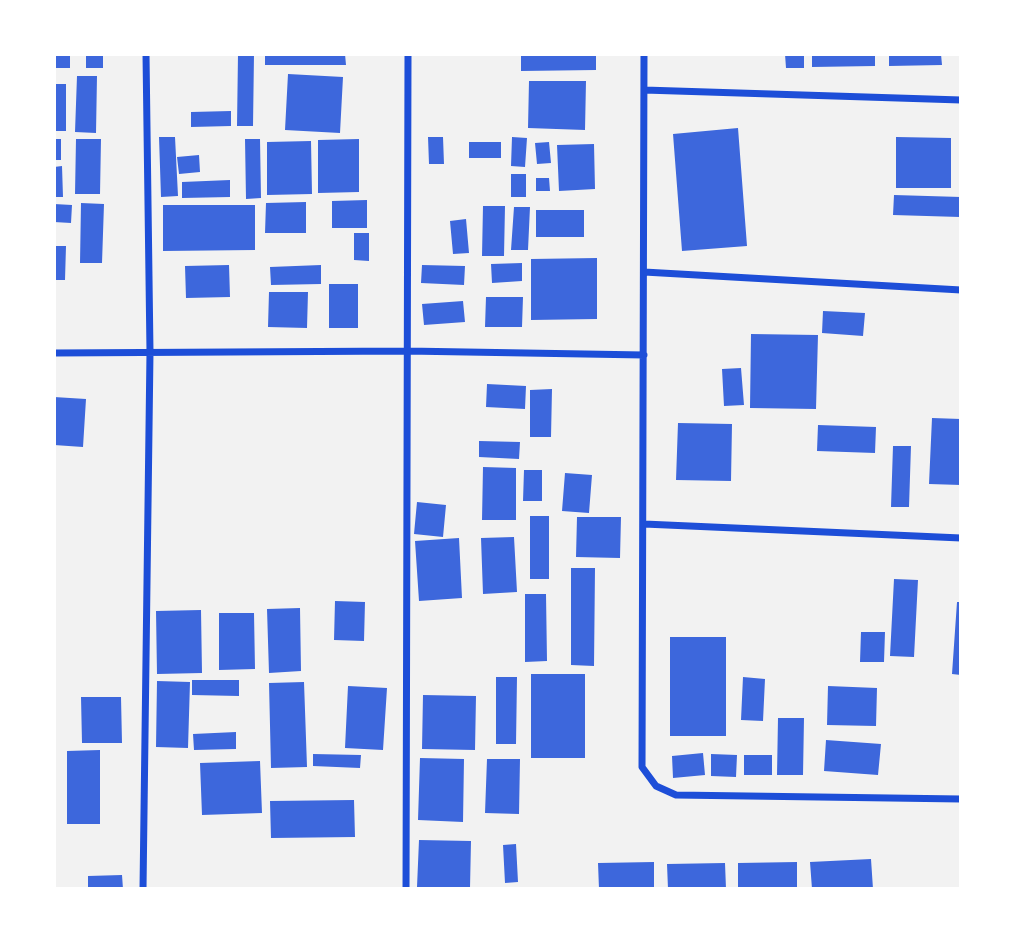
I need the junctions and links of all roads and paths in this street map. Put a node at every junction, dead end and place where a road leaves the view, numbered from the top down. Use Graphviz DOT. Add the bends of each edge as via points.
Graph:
graph roads {
  1 [pos="146,54"];
  2 [pos="408,54"];
  3 [pos="644,54"];
  4 [pos="644,90"];
  5 [pos="961,100"];
  6 [pos="644,272"];
  7 [pos="961,290"];
  8 [pos="407,351"];
  9 [pos="150,352"];
  10 [pos="54,353"];
  11 [pos="644,355"];
  12 [pos="644,524"];
  13 [pos="961,538"];
  14 [pos="961,799"];
  15 [pos="143,889"];
  16 [pos="406,889"];
  1 -- 9 [label="street"];
  2 -- 8 [label="street"];
  3 -- 4 [label="street"];
  4 -- 5 [label="street"];
  4 -- 6 [label="street"];
  6 -- 7 [label="street"];
  6 -- 11 [label="street"];
  8 -- 9 [label="street"];
  8 -- 11 [label="street"];
  8 -- 16 [label="street"];
  9 -- 10 [label="street"];
  9 -- 15 [label="street"];
  11 -- 12 [label="street"];
  12 -- 13 [label="street"];
  12 -- 14 [label="street" via="642,767 656,786 676,795"];
}
